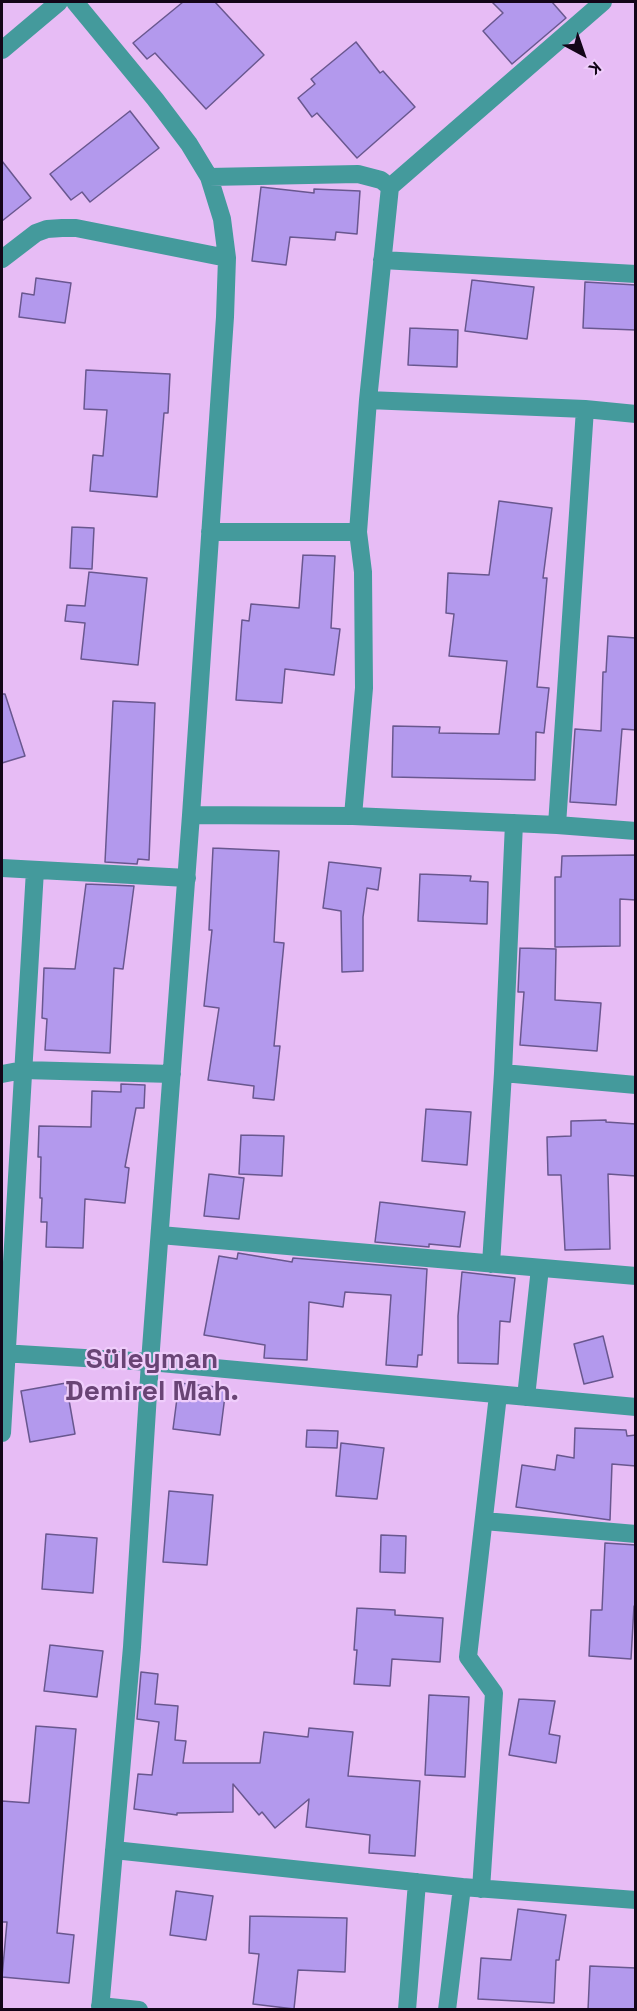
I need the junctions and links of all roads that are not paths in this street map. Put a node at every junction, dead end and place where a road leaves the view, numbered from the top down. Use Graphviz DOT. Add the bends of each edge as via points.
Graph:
graph roads {
  1 [pos="59,2"];
  2 [pos="75,2"];
  3 [pos="603,2"];
  4 [pos="2,50"];
  5 [pos="209,177"];
  6 [pos="390,187"];
  7 [pos="227,258"];
  8 [pos="2,259"];
  9 [pos="382,260"];
  10 [pos="636,273"];
  11 [pos="368,400"];
  12 [pos="585,409"];
  13 [pos="636,414"];
  14 [pos="210,532"];
  15 [pos="358,532"];
  16 [pos="191,815"];
  17 [pos="353,816"];
  18 [pos="514,823"];
  19 [pos="557,825"];
  20 [pos="636,831"];
  21 [pos="2,868"];
  22 [pos="35,870"];
  23 [pos="187,878"];
  24 [pos="23,1070"];
  25 [pos="503,1073"];
  26 [pos="2,1074"];
  27 [pos="172,1074"];
  28 [pos="636,1085"];
  29 [pos="160,1235"];
  30 [pos="491,1264"];
  31 [pos="540,1268"];
  32 [pos="636,1276"];
  33 [pos="4,1353"];
  34 [pos="150,1362"];
  35 [pos="498,1395"];
  36 [pos="526,1397"];
  37 [pos="636,1407"];
  38 [pos="2,1433"];
  39 [pos="484,1521"];
  40 [pos="636,1534"];
  41 [pos="114,1850"];
  42 [pos="417,1882"];
  43 [pos="462,1887"];
  44 [pos="481,1888"];
  45 [pos="636,1900"];
  46 [pos="100,2008"];
  47 [pos="140,2010"];
  48 [pos="407,2010"];
  49 [pos="447,2010"];
  1 -- 4 [label="street"];
  2 -- 5 [label="street" via="155,99"];
  3 -- 6 [label="street"];
  5 -- 6 [label="street" via="358,174 381,180"];
  5 -- 7 [label="street" via="222,219"];
  6 -- 9 [label="street"];
  7 -- 8 [label="street" via="62,228 36,233"];
  7 -- 14 [label="street"];
  9 -- 10 [label="street"];
  9 -- 11 [label="street"];
  11 -- 12 [label="street"];
  11 -- 15 [label="street"];
  12 -- 13 [label="street"];
  12 -- 19 [label="street"];
  14 -- 15 [label="street"];
  14 -- 16 [label="street"];
  15 -- 17 [label="street" via="363,572 364,676"];
  16 -- 17 [label="street"];
  16 -- 23 [label="street"];
  17 -- 18 [label="street"];
  18 -- 19 [label="street"];
  18 -- 25 [label="street"];
  19 -- 20 [label="street"];
  21 -- 22 [label="street"];
  22 -- 23 [label="street"];
  22 -- 24 [label="street"];
  23 -- 27 [label="street"];
  24 -- 26 [label="street"];
  24 -- 27 [label="street"];
  24 -- 33 [label="street"];
  25 -- 28 [label="street"];
  25 -- 30 [label="street"];
  27 -- 29 [label="street"];
  29 -- 30 [label="street"];
  29 -- 34 [label="street"];
  30 -- 31 [label="street"];
  31 -- 32 [label="street"];
  31 -- 36 [label="street"];
  33 -- 34 [label="street"];
  33 -- 38 [label="street"];
  34 -- 35 [label="street"];
  34 -- 41 [label="street" via="132,1647"];
  35 -- 36 [label="street"];
  35 -- 39 [label="street"];
  36 -- 37 [label="street"];
  39 -- 40 [label="street"];
  39 -- 44 [label="street" via="468,1657 494,1693"];
  41 -- 42 [label="street"];
  41 -- 46 [label="street"];
  42 -- 43 [label="street"];
  42 -- 48 [label="street"];
  43 -- 44 [label="street"];
  43 -- 49 [label="street"];
  44 -- 45 [label="street"];
  46 -- 47 [label="street"];
}
